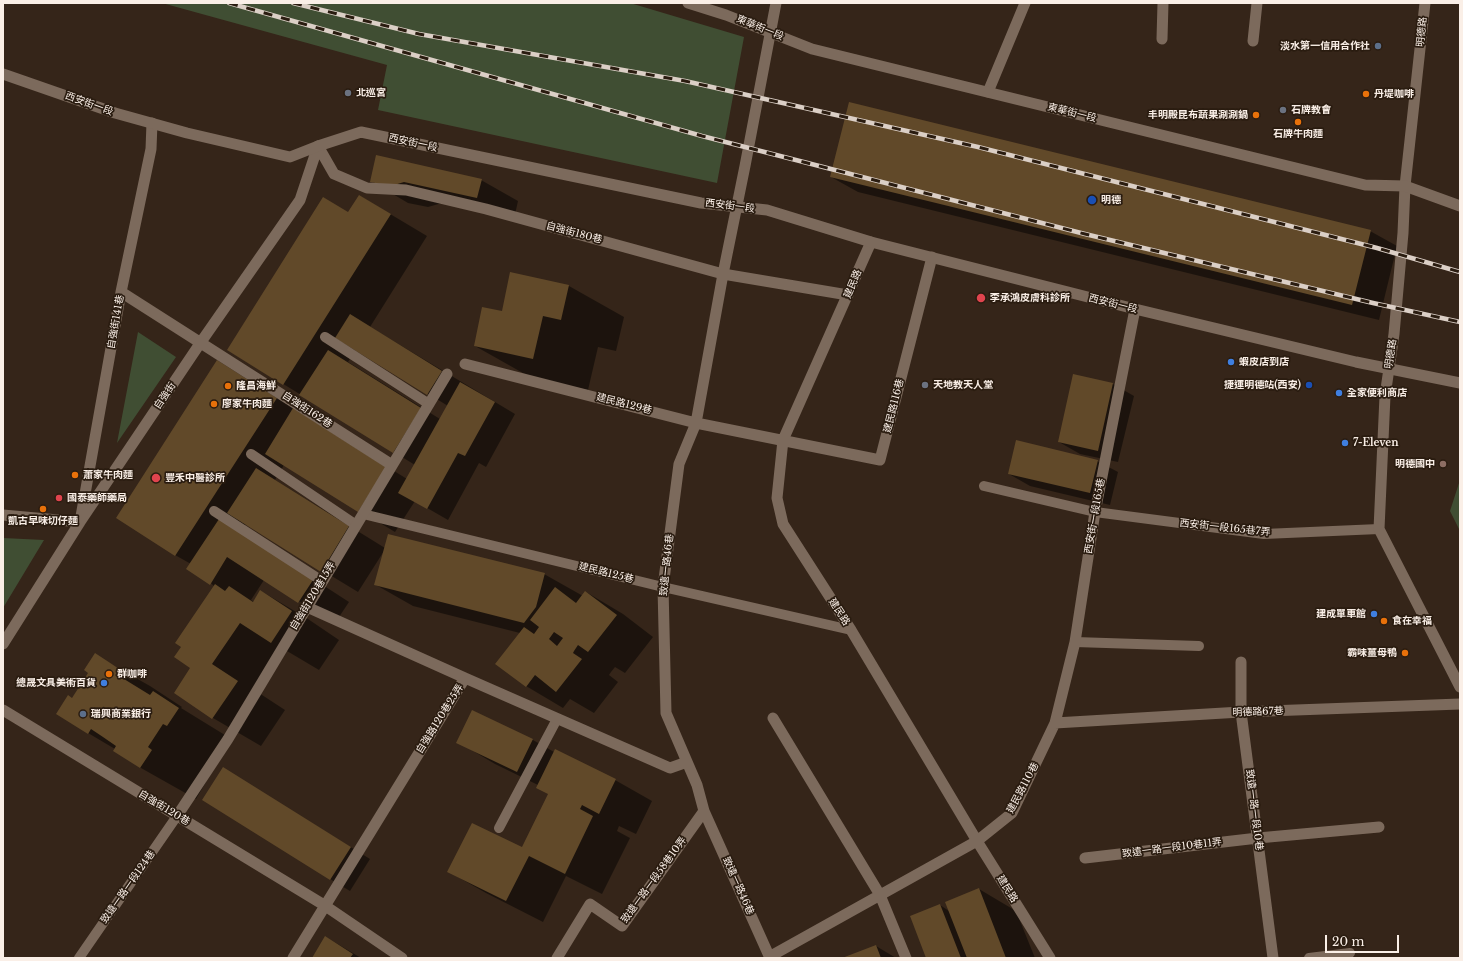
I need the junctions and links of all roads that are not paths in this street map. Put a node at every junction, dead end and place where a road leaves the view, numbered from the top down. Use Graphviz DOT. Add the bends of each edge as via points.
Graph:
graph roads {
  1 [pos="688,3"];
  2 [pos="776,3"];
  3 [pos="1025,3"];
  4 [pos="1163,3"];
  5 [pos="1257,3"];
  6 [pos="1425,3"];
  7 [pos="771,32"];
  8 [pos="1162,39"];
  9 [pos="1253,41"];
  10 [pos="3,74"];
  11 [pos="988,92"];
  12 [pos="152,123"];
  13 [pos="318,146"];
  14 [pos="1406,186"];
  15 [pos="736,206"];
  16 [pos="1460,206"];
  17 [pos="871,242"];
  18 [pos="932,257"];
  19 [pos="722,274"];
  20 [pos="121,292"];
  21 [pos="848,296"];
  22 [pos="1135,310"];
  23 [pos="325,337"];
  24 [pos="201,342"];
  25 [pos="465,364"];
  26 [pos="1388,369"];
  27 [pos="447,374"];
  28 [pos="1460,383"];
  29 [pos="429,404"];
  30 [pos="696,423"];
  31 [pos="784,440"];
  32 [pos="251,454"];
  33 [pos="392,465"];
  34 [pos="984,486"];
  35 [pos="214,511"];
  36 [pos="1095,512"];
  37 [pos="362,514"];
  38 [pos="3,515"];
  39 [pos="80,522"];
  40 [pos="356,525"];
  41 [pos="1379,529"];
  42 [pos="322,581"];
  43 [pos="663,587"];
  44 [pos="307,607"];
  45 [pos="851,630"];
  46 [pos="1075,642"];
  47 [pos="3,644"];
  48 [pos="1199,646"];
  49 [pos="1241,662"];
  50 [pos="465,678"];
  51 [pos="1460,687"];
  52 [pos="1460,704"];
  53 [pos="3,710"];
  54 [pos="1242,712"];
  55 [pos="773,718"];
  56 [pos="557,719"];
  57 [pos="1055,723"];
  58 [pos="687,762"];
  59 [pos="704,811"];
  60 [pos="177,816"];
  61 [pos="1380,827"];
  62 [pos="499,828"];
  63 [pos="1258,838"];
  64 [pos="977,841"];
  65 [pos="1085,858"];
  66 [pos="880,895"];
  67 [pos="324,905"];
  68 [pos="1350,953"];
  69 [pos="770,957"];
  70 [pos="79,958"];
  71 [pos="293,958"];
  72 [pos="402,958"];
  73 [pos="557,958"];
  74 [pos="906,958"];
  75 [pos="1050,958"];
  76 [pos="1273,958"];
  77 [pos="1309,958"];
  1 -- 7 [label="street, 東華街一段"];
  2 -- 7 [label="street, 致遠一路46巷"];
  3 -- 11 [label="street"];
  4 -- 8 [label="street"];
  5 -- 9 [label="street"];
  6 -- 14 [label="street, 明德路"];
  7 -- 11 [label="street, 東華街一段" via="812,49"];
  7 -- 15 [label="street, 致遠一路46巷"];
  10 -- 12 [label="street, 西安街一段" via="100,109"];
  11 -- 14 [label="street, 東華街一段" via="1365,185"];
  12 -- 13 [label="street, 西安街一段" via="290,158"];
  12 -- 20 [label="street, 自強街141巷" via="151,149"];
  13 -- 15 [label="street, 西安街一段" via="361,132 702,203"];
  13 -- 19 [label="street, 自強街180巷" via="334,174 367,188 406,190 486,209"];
  13 -- 24 [label="street, 自強街" via="300,200"];
  14 -- 16 [label="street, 東華街一段"];
  14 -- 26 [label="street, 明德路" via="1394,334"];
  15 -- 17 [label="street, 西安街一段" via="767,210"];
  15 -- 19 [label="street, 致遠一路46巷"];
  17 -- 18 [label="street, 西安街一段"];
  17 -- 21 [label="street, 建民路"];
  18 -- 22 [label="street, 西安街一段"];
  18 -- 31 [label="street, 建民路116巷" via="880,460"];
  19 -- 21 [label="street, 自強街180巷"];
  19 -- 30 [label="street, 致遠一路46巷"];
  20 -- 24 [label="street, 自強街162巷"];
  20 -- 39 [label="street, 自強街141巷"];
  21 -- 31 [label="street, 建民路"];
  22 -- 26 [label="street, 西安街一段"];
  22 -- 36 [label="street, 西安街一段165巷"];
  23 -- 29 [label="lane"];
  24 -- 33 [label="street, 自強街162巷"];
  24 -- 39 [label="street, 自強街"];
  25 -- 30 [label="street, 建民路129巷"];
  26 -- 28 [label="street, 西安街一段"];
  26 -- 41 [label="street, 明德路"];
  27 -- 29 [label="street, 自強街120巷15弄"];
  29 -- 33 [label="street, 自強街120巷15弄"];
  30 -- 31 [label="street, 建民路129巷"];
  30 -- 43 [label="street, 致遠一路46巷" via="679,464"];
  31 -- 45 [label="street, 建民路" via="778,498 783,524"];
  32 -- 40 [label="lane"];
  33 -- 37 [label="street, 自強街120巷15弄"];
  34 -- 36 [label="lane, 西安街一段165巷7弄"];
  35 -- 42 [label="lane"];
  36 -- 41 [label="lane, 西安街一段165巷7弄" via="1264,534"];
  36 -- 46 [label="street, 西安街一段165巷"];
  37 -- 40 [label="street, 自強街120巷15弄"];
  37 -- 43 [label="lane, 建民路125巷"];
  38 -- 39 [label="street"];
  39 -- 47 [label="street, 自強街"];
  40 -- 42 [label="street, 自強街120巷15弄"];
  41 -- 51 [label="street"];
  42 -- 44 [label="street, 自強街120巷15弄"];
  43 -- 45 [label="lane, 建民路125巷"];
  43 -- 58 [label="street, 致遠一路46巷" via="666,712"];
  44 -- 50 [label="street"];
  44 -- 60 [label="street, 自強街120巷15弄" via="228,739"];
  45 -- 64 [label="street, 建民路"];
  46 -- 48 [label="lane"];
  46 -- 57 [label="street, 西安街一段165巷"];
  49 -- 54 [label="street, 致遠一路一段10巷"];
  50 -- 56 [label="street, 自強路120巷25弄"];
  50 -- 67 [label="street, 自強路120巷25弄"];
  52 -- 54 [label="street, 明德路67巷"];
  53 -- 60 [label="street, 自強街120巷"];
  54 -- 57 [label="street, 明德路67巷"];
  54 -- 63 [label="street, 致遠一路一段10巷"];
  55 -- 66 [label="street"];
  56 -- 58 [label="street, 自強路120巷25弄" via="670,768"];
  56 -- 62 [label="lane"];
  57 -- 64 [label="street, 建民路110巷" via="1012,814"];
  58 -- 59 [label="street, 致遠一路46巷"];
  59 -- 69 [label="street, 致遠一路46巷"];
  59 -- 73 [label="street, 致遠一路一段58巷10弄" via="622,926 590,904"];
  60 -- 67 [label="street, 自強街120巷"];
  60 -- 70 [label="lane, 致遠一路一段124巷"];
  61 -- 63 [label="street, 致遠一路一段10巷11弄"];
  63 -- 65 [label="street, 致遠一路一段10巷11弄"];
  63 -- 76 [label="street, 致遠一路一段10巷"];
  64 -- 66 [label="street, 建民路110巷"];
  64 -- 75 [label="street, 建民路"];
  66 -- 69 [label="street, 建民路110巷"];
  66 -- 74 [label="street"];
  67 -- 71 [label="street, 自強路120巷25弄"];
  67 -- 72 [label="street, 自強街120巷"];
  68 -- 77 [label="lane"];
}
